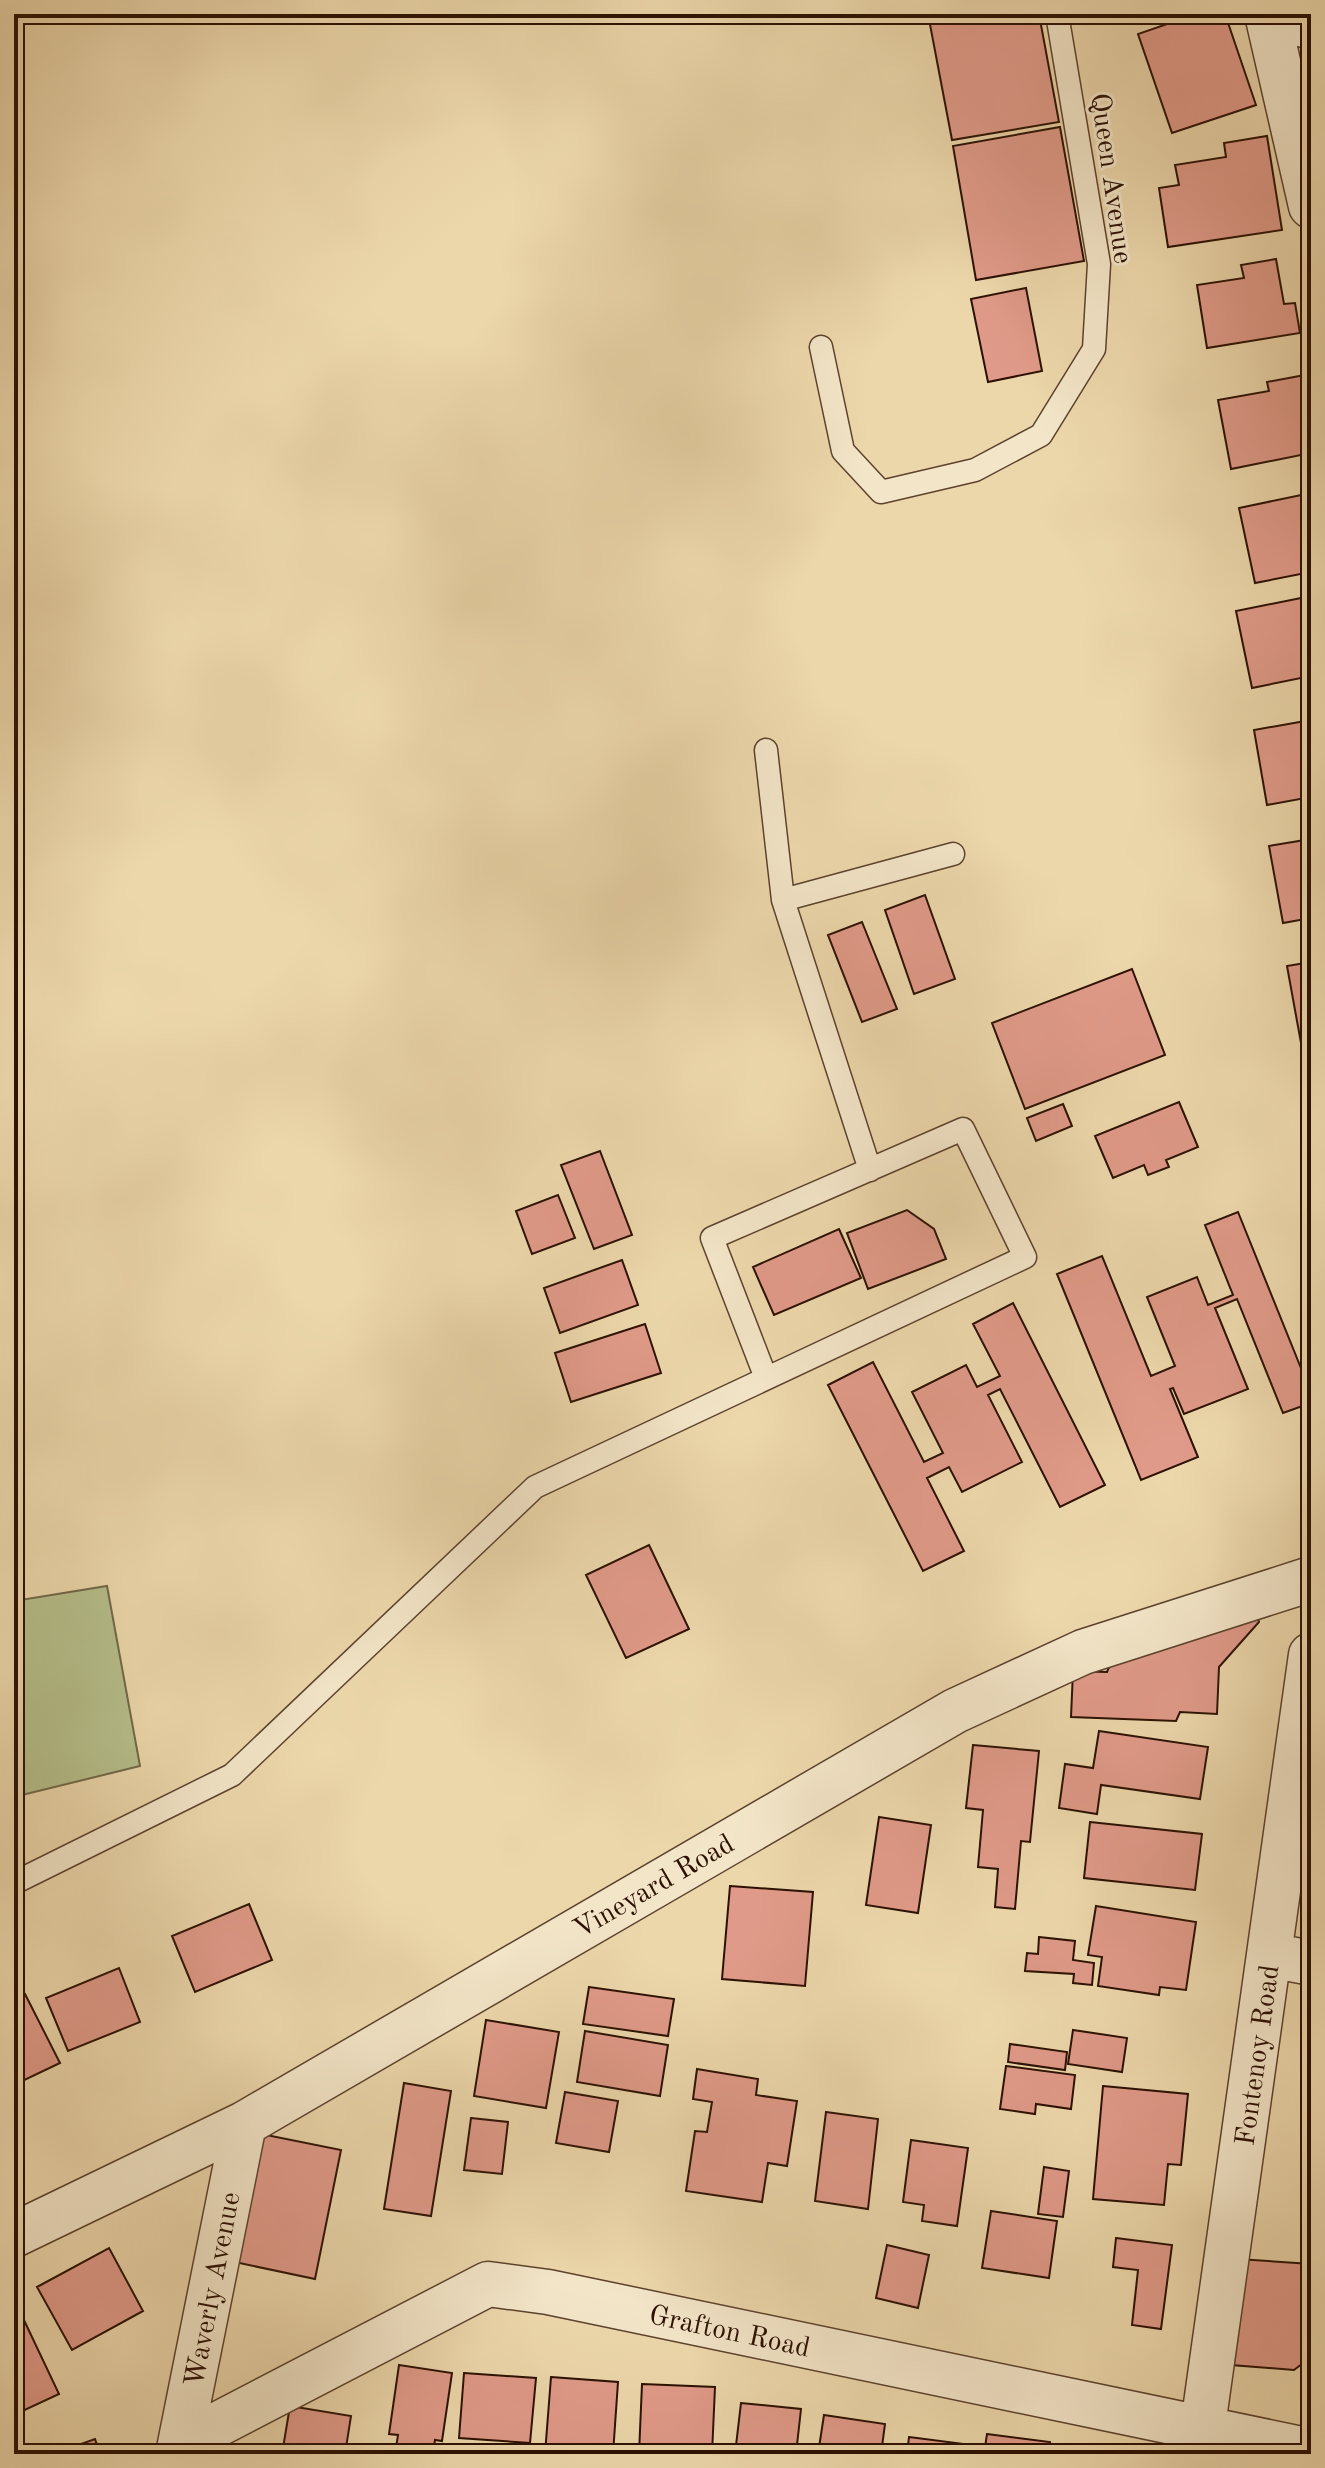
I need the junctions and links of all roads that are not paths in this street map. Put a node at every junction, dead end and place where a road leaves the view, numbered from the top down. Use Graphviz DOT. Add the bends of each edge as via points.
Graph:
graph roads {
  1 [pos="1057,14"];
  2 [pos="1267,14"];
  3 [pos="1311,27"];
  4 [pos="1311,206"];
  5 [pos="821,347"];
  6 [pos="766,750"];
  7 [pos="953,854"];
  8 [pos="783,900"];
  9 [pos="870,1170"];
  10 [pos="766,1378"];
  11 [pos="1311,1579"];
  12 [pos="1311,1655"];
  13 [pos="14,1883"];
  14 [pos="1290,1959"];
  15 [pos="244,2124"];
  16 [pos="14,2235"];
  17 [pos="1201,2441"];
  18 [pos="179,2449"];
  19 [pos="1311,2451"];
  1 -- 5 [label="lane, Queen Avenue" via="1099,264 1094,349 1041,435 975,470 881,492 843,451"];
  2 -- 3 [label="street"];
  2 -- 4 [label="street"];
  6 -- 8 [label="lane"];
  7 -- 8 [label="lane"];
  8 -- 9 [label="lane"];
  9 -- 10 [label="lane" via="712,1238"];
  9 -- 10 [label="lane" via="963,1129 1025,1257"];
  10 -- 13 [label="lane" via="535,1487 232,1775"];
  11 -- 15 [label="street, Vineyard Road" via="1083,1652 955,1711"];
  12 -- 14 [label="street, Fontenoy Road"];
  14 -- 17 [label="street, Fontenoy Road"];
  15 -- 16 [label="street, Vineyard Road"];
  15 -- 18 [label="street, Waverly Avenue"];
  17 -- 18 [label="street, Grafton Road" via="548,2292 488,2284"];
  17 -- 19 [label="street, Grafton Road"];
}
